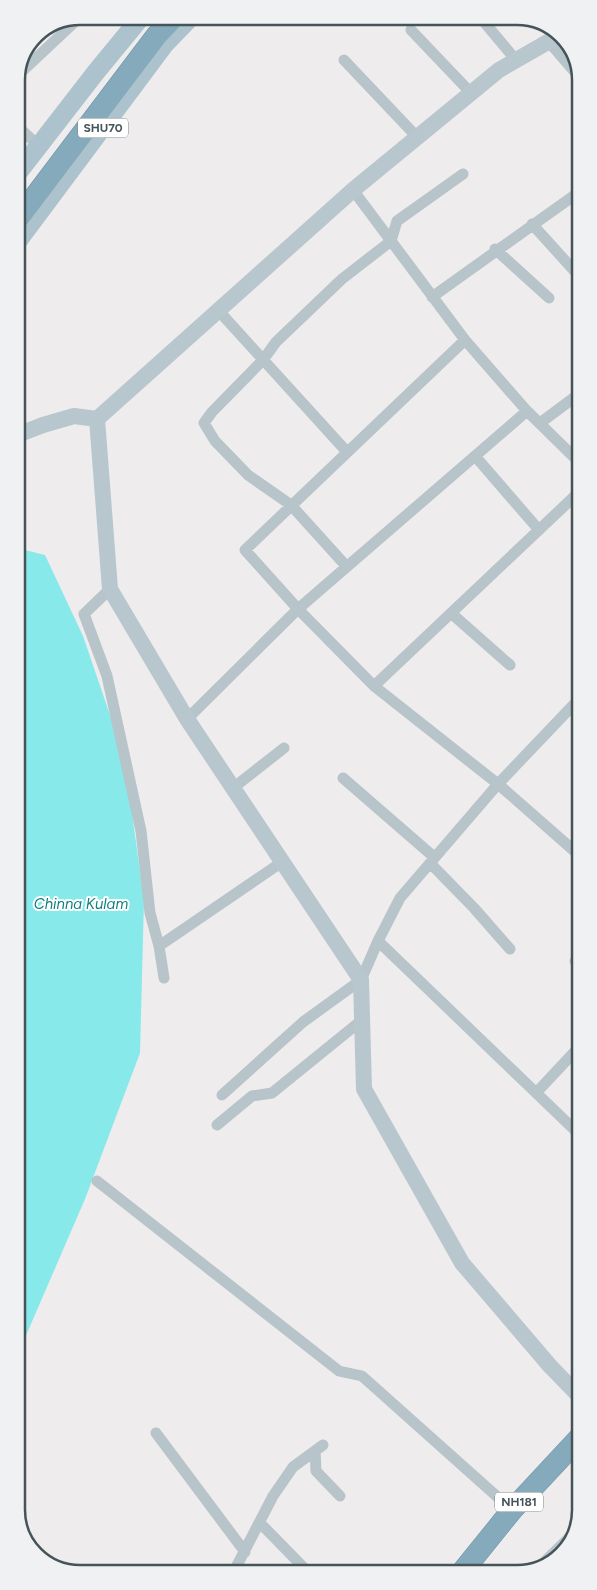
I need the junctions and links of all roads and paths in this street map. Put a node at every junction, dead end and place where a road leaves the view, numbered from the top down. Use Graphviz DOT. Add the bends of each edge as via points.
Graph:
graph roads {
  1 [pos="135,25"];
  2 [pos="151,25"];
  3 [pos="166,25"];
  4 [pos="183,25"];
  5 [pos="487,25"];
  6 [pos="70,26"];
  7 [pos="411,30"];
  8 [pos="554,39"];
  9 [pos="555,41"];
  10 [pos="344,60"];
  11 [pos="516,60"];
  12 [pos="568,61"];
  13 [pos="27,67"];
  14 [pos="471,93"];
  15 [pos="25,133"];
  16 [pos="417,137"];
  17 [pos="38,145"];
  18 [pos="25,162"];
  19 [pos="462,174"];
  20 [pos="25,186"];
  21 [pos="353,190"];
  22 [pos="572,197"];
  23 [pos="25,209"];
  24 [pos="532,224"];
  25 [pos="25,231"];
  26 [pos="391,241"];
  27 [pos="495,250"];
  28 [pos="572,268"];
  29 [pos="432,297"];
  30 [pos="549,298"];
  31 [pos="218,310"];
  32 [pos="465,340"];
  33 [pos="263,360"];
  34 [pos="572,399"];
  35 [pos="527,411"];
  36 [pos="96,419"];
  37 [pos="540,423"];
  38 [pos="25,432"];
  39 [pos="347,452"];
  40 [pos="572,455"];
  41 [pos="475,456"];
  42 [pos="572,499"];
  43 [pos="291,505"];
  44 [pos="539,530"];
  45 [pos="347,567"];
  46 [pos="110,589"];
  47 [pos="298,610"];
  48 [pos="451,613"];
  49 [pos="510,665"];
  50 [pos="374,686"];
  51 [pos="572,707"];
  52 [pos="187,719"];
  53 [pos="284,748"];
  54 [pos="343,778"];
  55 [pos="498,784"];
  56 [pos="233,788"];
  57 [pos="572,849"];
  58 [pos="432,860"];
  59 [pos="282,862"];
  60 [pos="378,940"];
  61 [pos="159,946"];
  62 [pos="510,949"];
  63 [pos="164,978"];
  64 [pos="361,980"];
  65 [pos="362,1020"];
  66 [pos="572,1055"];
  67 [pos="536,1093"];
  68 [pos="222,1095"];
  69 [pos="217,1125"];
  70 [pos="572,1127"];
  71 [pos="97,1181"];
  72 [pos="572,1389"];
  73 [pos="156,1433"];
  74 [pos="572,1446"];
  75 [pos="572,1467"];
  76 [pos="340,1496"];
  77 [pos="512,1510"];
  78 [pos="260,1523"];
  79 [pos="244,1552"];
  80 [pos="237,1565"];
  81 [pos="302,1565"];
  82 [pos="468,1565"];
  83 [pos="485,1565"];
  1 -- 17 [label="main road, SHU70"];
  2 -- 20 [label="highway"];
  3 -- 23 [label="highway"];
  4 -- 25 [label="main road, SHU70" via="164,45"];
  5 -- 11 [label="street"];
  6 -- 13 [label="street"];
  7 -- 14 [label="street"];
  8 -- 11 [label="street"];
  9 -- 12 [label="street"];
  10 -- 16 [label="street"];
  11 -- 14 [label="street"];
  14 -- 16 [label="street"];
  15 -- 17 [label="street"];
  16 -- 21 [label="street"];
  17 -- 18 [label="main road, SHU70"];
  19 -- 26 [label="street" via="397,221"];
  21 -- 26 [label="street"];
  21 -- 31 [label="street"];
  22 -- 24 [label="street"];
  24 -- 27 [label="street"];
  24 -- 28 [label="street"];
  26 -- 29 [label="street"];
  26 -- 33 [label="street" via="342,279 276,342"];
  27 -- 29 [label="street"];
  27 -- 30 [label="street"];
  29 -- 32 [label="street"];
  31 -- 33 [label="street"];
  31 -- 36 [label="street"];
  32 -- 35 [label="street"];
  32 -- 39 [label="street"];
  33 -- 39 [label="street"];
  33 -- 43 [label="street" via="204,423 215,441 248,475"];
  34 -- 37 [label="street"];
  35 -- 37 [label="street"];
  35 -- 41 [label="street"];
  36 -- 38 [label="street" via="74,416"];
  36 -- 46 [label="street"];
  37 -- 40 [label="street"];
  39 -- 43 [label="street"];
  41 -- 44 [label="street"];
  41 -- 45 [label="street"];
  42 -- 44 [label="street"];
  43 -- 45 [label="street"];
  43 -- 47 [label="street" via="245,550"];
  44 -- 48 [label="street"];
  45 -- 47 [label="street"];
  46 -- 52 [label="street"];
  46 -- 61 [label="street" via="84,614 107,676 141,831 150,913"];
  47 -- 50 [label="street"];
  47 -- 52 [label="street"];
  48 -- 49 [label="street"];
  48 -- 50 [label="street"];
  50 -- 55 [label="street"];
  51 -- 55 [label="street"];
  52 -- 56 [label="street"];
  53 -- 56 [label="street"];
  54 -- 58 [label="street"];
  55 -- 57 [label="street"];
  55 -- 58 [label="street"];
  56 -- 59 [label="street"];
  58 -- 60 [label="street" via="400,898"];
  58 -- 62 [label="street"];
  59 -- 61 [label="street"];
  59 -- 64 [label="street"];
  60 -- 64 [label="street"];
  60 -- 67 [label="street"];
  61 -- 63 [label="street"];
  64 -- 65 [label="street"];
  64 -- 68 [label="street" via="303,1022"];
  65 -- 69 [label="street" via="272,1093 252,1096"];
  65 -- 72 [label="street" via="364,1089 462,1263"];
  66 -- 67 [label="street"];
  67 -- 70 [label="street"];
  71 -- 77 [label="street" via="339,1371 362,1376"];
  73 -- 79 [label="street"];
  74 -- 77 [label="highway, NH181"];
  75 -- 83 [label="highway, NH181"];
  76 -- 78 [label="street" via="316,1471 319,1448 292,1467"];
  77 -- 82 [label="highway, NH181"];
  78 -- 79 [label="street"];
  78 -- 81 [label="street"];
  79 -- 80 [label="street"];
}
